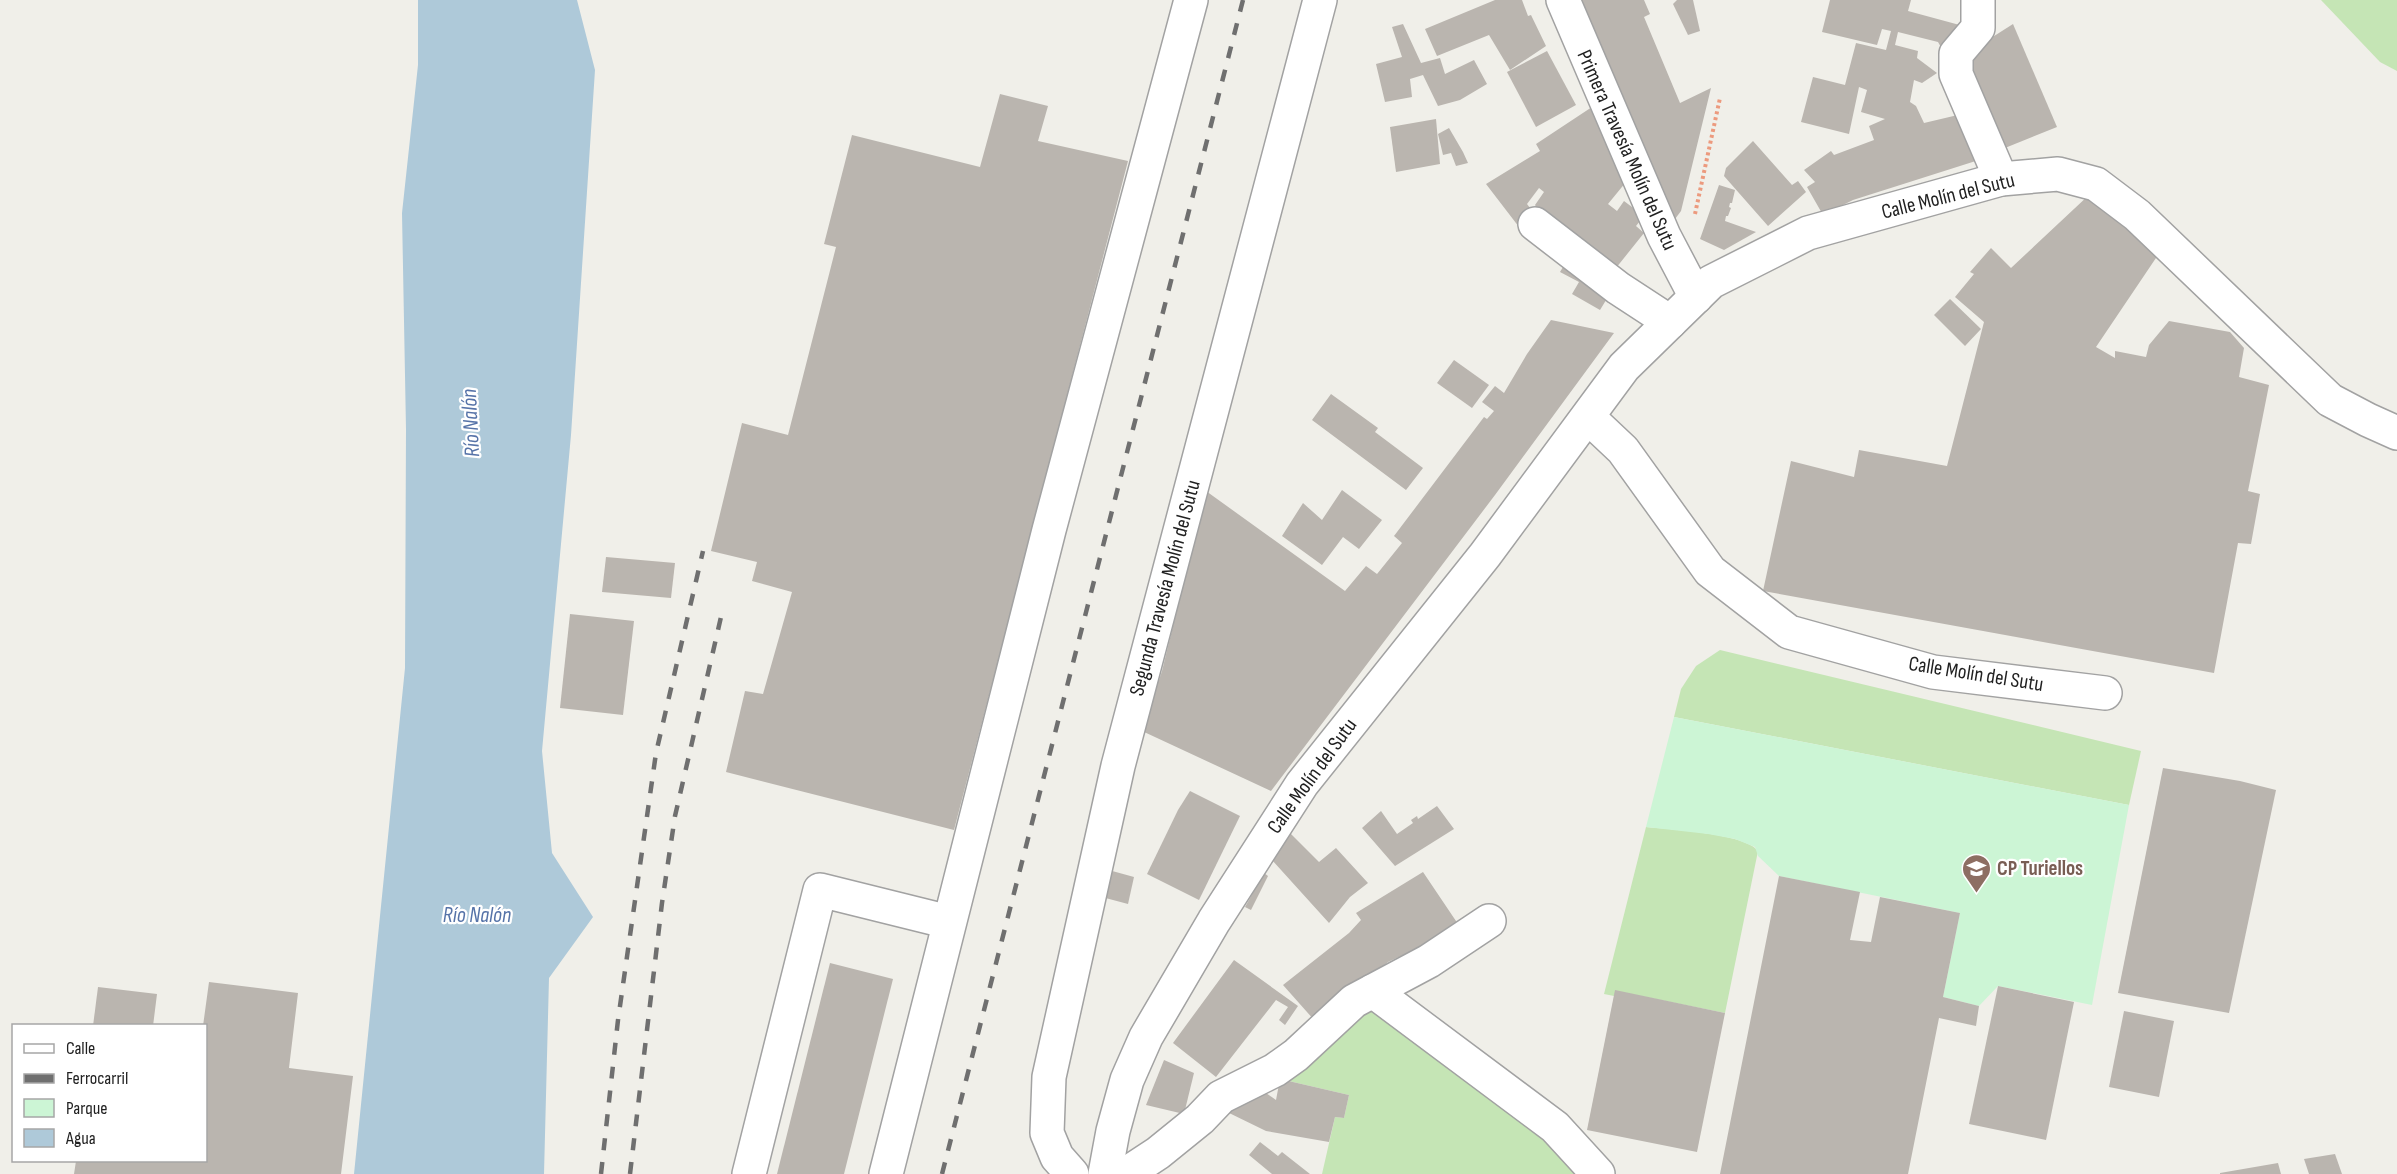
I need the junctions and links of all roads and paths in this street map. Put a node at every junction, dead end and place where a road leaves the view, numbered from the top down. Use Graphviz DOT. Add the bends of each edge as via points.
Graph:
graph roads {
  1 [pos="1191,0"];
  2 [pos="1320,0"];
  3 [pos="1563,0"];
  4 [pos="1978,0"];
  5 [pos="1720,98"];
  6 [pos="2001,179"];
  7 [pos="1535,224"];
  8 [pos="1689,284"];
  9 [pos="1670,322"];
  10 [pos="1588,417"];
  11 [pos="2397,433"];
  12 [pos="2105,693"];
  13 [pos="950,921"];
  14 [pos="1489,921"];
  15 [pos="1373,991"];
  16 [pos="749,1174"];
  17 [pos="886,1174"];
  18 [pos="1072,1174"];
  19 [pos="1105,1174"];
  20 [pos="1126,1174"];
  21 [pos="1599,1174"];
  1 -- 13 [label="street" via="1052,519"];
  2 -- 18 [label="street, Segunda Travesía Molín del Sutu" via="1118,766 1052,1065 1047,1133 1056,1157"];
  3 -- 8 [label="street, Primera Travesía Molín del Sutu" via="1664,236"];
  4 -- 6 [label="street" via="1978,28 1956,54 1956,74"];
  5 -- 8 [label="path"];
  6 -- 8 [label="street, Calle Molín del Sutu" via="1808,233 1711,282"];
  6 -- 11 [label="street, Calle Molín del Sutu" via="2058,174 2096,184 2137,214 2330,400"];
  7 -- 9 [label="street" via="1618,288"];
  8 -- 9 [label="street, Calle Molín del Sutu"];
  9 -- 10 [label="street, Calle Molín del Sutu" via="1624,367"];
  10 -- 12 [label="street, Calle Molín del Sutu" via="1623,450 1710,571 1789,632 1934,672"];
  10 -- 19 [label="street, Calle Molín del Sutu" via="1485,555 1302,784 1220,911 1146,1036 1127,1080"];
  13 -- 16 [label="street" via="820,890"];
  13 -- 17 [label="street"];
  14 -- 15 [label="street" via="1429,961"];
  15 -- 20 [label="street" via="1354,1001 1275,1071 1221,1097 1158,1154"];
  15 -- 21 [label="street" via="1555,1127"];
}
